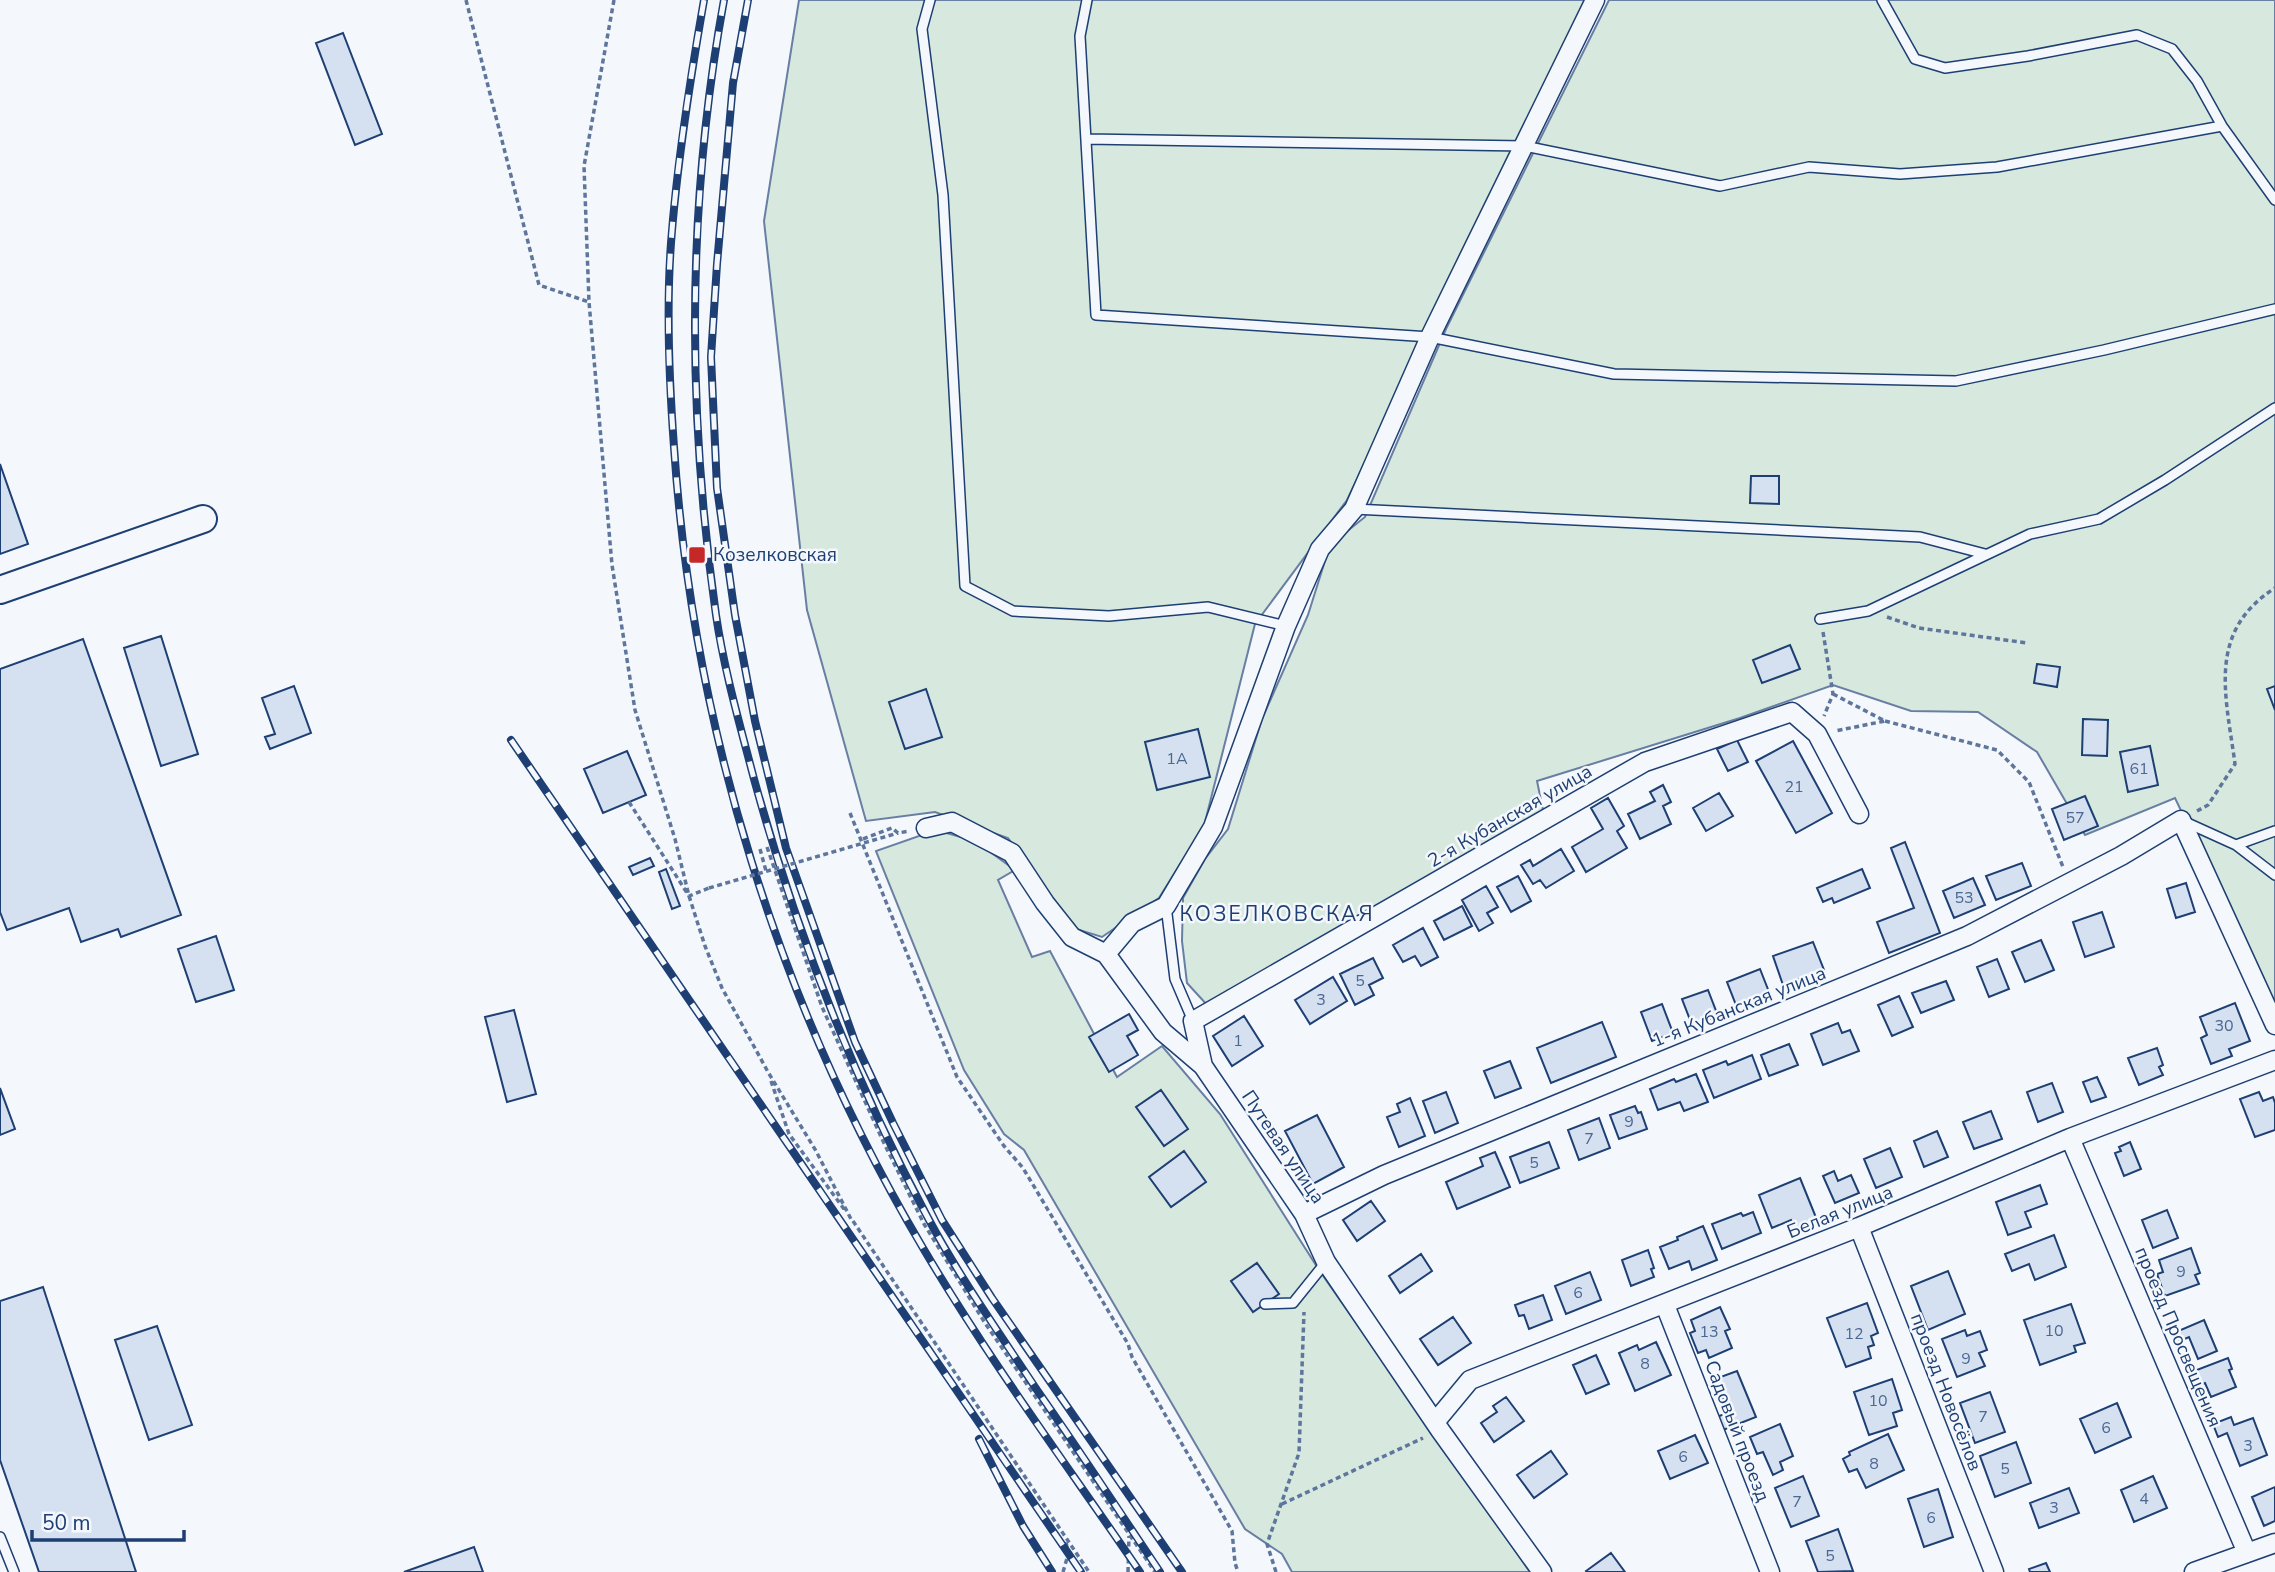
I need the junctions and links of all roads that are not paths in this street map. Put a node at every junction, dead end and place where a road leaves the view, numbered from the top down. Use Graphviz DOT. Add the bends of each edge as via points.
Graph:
graph roads {
  1 [pos="930,0"];
  2 [pos="1087,0"];
  3 [pos="1595,0"];
  4 [pos="1882,0"];
  5 [pos="2222,126"];
  6 [pos="1086,139"];
  7 [pos="1524,146"];
  8 [pos="2275,200"];
  9 [pos="2275,309"];
  10 [pos="1430,337"];
  11 [pos="2275,408"];
  12 [pos="1354,509"];
  13 [pos="203,519"];
  14 [pos="1985,554"];
  15 [pos="0,590"];
  16 [pos="1821,619"];
  17 [pos="1286,626"];
  18 [pos="1859,814"];
  19 [pos="2181,820"];
  20 [pos="926,828"];
  21 [pos="2275,831"];
  22 [pos="2236,845"];
  23 [pos="2275,875"];
  24 [pos="1166,906"];
  25 [pos="1106,954"];
  26 [pos="1193,1021"];
  27 [pos="2275,1025"];
  28 [pos="2275,1060"];
  29 [pos="1203,1066"];
  30 [pos="2070,1138"];
  31 [pos="1304,1214"];
  32 [pos="1859,1227"];
  33 [pos="1326,1262"];
  34 [pos="1265,1304"];
  35 [pos="1665,1305"];
  36 [pos="1438,1426"];
  37 [pos="0,1537"];
  38 [pos="2275,1543"];
  39 [pos="2247,1553"];
  40 [pos="14,1572"];
  41 [pos="1542,1572"];
  42 [pos="1770,1572"];
  43 [pos="1994,1572"];
  44 [pos="2194,1572"];
  1 -- 17 [label="lane" via="922,29 943,195 965,586 1013,611 1109,616 1208,607"];
  2 -- 6 [label="lane" via="1080,36"];
  3 -- 7 [label="street"];
  4 -- 5 [label="lane" via="1915,59 1945,68 2137,35 2172,50 2197,81"];
  5 -- 7 [label="lane" via="1997,167 1900,174 1809,167 1720,186"];
  5 -- 8 [label="lane"];
  6 -- 7 [label="lane"];
  6 -- 10 [label="lane" via="1096,315"];
  7 -- 10 [label="street"];
  9 -- 10 [label="lane" via="1956,381 1614,374"];
  10 -- 12 [label="street"];
  11 -- 14 [label="lane" via="2099,519 2030,534"];
  12 -- 14 [label="lane" via="1920,537"];
  12 -- 17 [label="street" via="1320,549"];
  13 -- 15 [label="street"];
  14 -- 16 [label="lane" via="1868,611"];
  17 -- 24 [label="street" via="1213,827"];
  18 -- 26 [label="street, 2-я Кубанская улица" via="1817,734 1792,712 1645,762"];
  19 -- 22 [label="lane"];
  19 -- 27 [label="street"];
  19 -- 31 [label="street, 1-я Кубанская улица" via="1967,936 1384,1175"];
  20 -- 25 [label="street, Путевая улица" via="952,822 1012,853 1072,937"];
  21 -- 22 [label="lane"];
  22 -- 23 [label="lane"];
  24 -- 25 [label="street" via="1132,923"];
  24 -- 26 [label="lane" via="1175,979"];
  25 -- 29 [label="street, Путевая улица" via="1163,1032"];
  26 -- 29 [label="street"];
  28 -- 30 [label="street, Белая улица"];
  29 -- 31 [label="street, Путевая улица"];
  30 -- 32 [label="street, Белая улица"];
  30 -- 39 [label="street, проезд Просвещения"];
  31 -- 33 [label="street, Путевая улица"];
  32 -- 35 [label="street, Белая улица"];
  32 -- 43 [label="street, проезд Новосёлов"];
  33 -- 34 [label="lane" via="1293,1303"];
  33 -- 36 [label="street, Путевая улица"];
  35 -- 36 [label="street, Белая улица" via="1470,1380"];
  35 -- 42 [label="street, Садовый проезд"];
  36 -- 41 [label="street, Путевая улица"];
  37 -- 40 [label="lane"];
  38 -- 39 [label="street"];
  39 -- 44 [label="street"];
}
